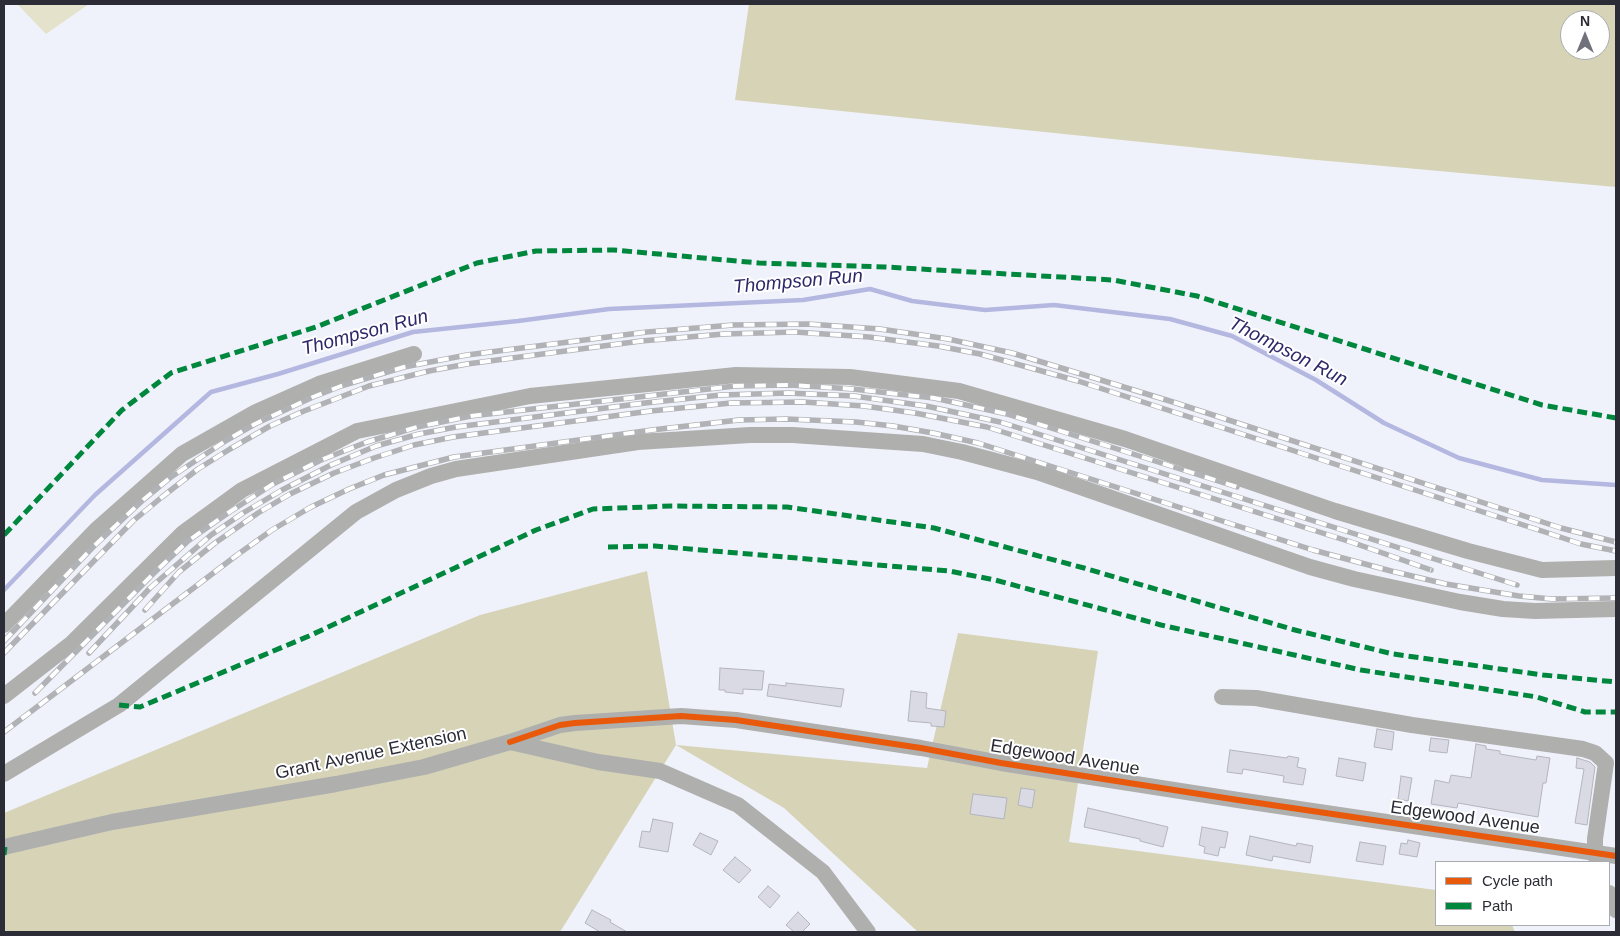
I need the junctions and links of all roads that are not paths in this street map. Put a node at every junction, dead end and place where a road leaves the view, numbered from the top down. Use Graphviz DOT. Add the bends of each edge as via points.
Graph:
graph roads {
  1 [pos="414,354"];
  2 [pos="1616,568"];
  3 [pos="1616,609"];
  4 [pos="4,625"];
  5 [pos="4,696"];
  6 [pos="1222,697"];
  7 [pos="510,742"];
  8 [pos="1611,762"];
  9 [pos="4,774"];
  10 [pos="4,847"];
  11 [pos="1616,856"];
  12 [pos="1596,857"];
  13 [pos="1610,895"];
  14 [pos="1616,910"];
  15 [pos="868,932"];
  1 -- 4 [label="street" via="310,388 256,412 182,454 96,530"];
  2 -- 5 [label="street" via="1542,570 1468,551 1335,511 1125,439 959,390 850,377 736,375 530,396 358,431 242,490 183,533 72,643"];
  3 -- 9 [label="street" via="1503,609 1354,580 1037,472 923,444 750,434 638,442 464,467 396,490 356,512 119,705"];
  6 -- 8 [label="street" via="1256,698 1412,725 1583,749"];
  7 -- 10 [label="street, Grant Avenue Extension" via="424,766 112,822"];
  7 -- 12 [label="street, Edgewood Avenue" via="575,722 681,716 736,720"];
  7 -- 15 [label="street, Grant Avenue Extension" via="598,762 660,771 738,805 823,872"];
  8 -- 12 [label="street"];
  11 -- 12 [label="street, Edgewood Avenue"];
  13 -- 14 [label="street"];
}
